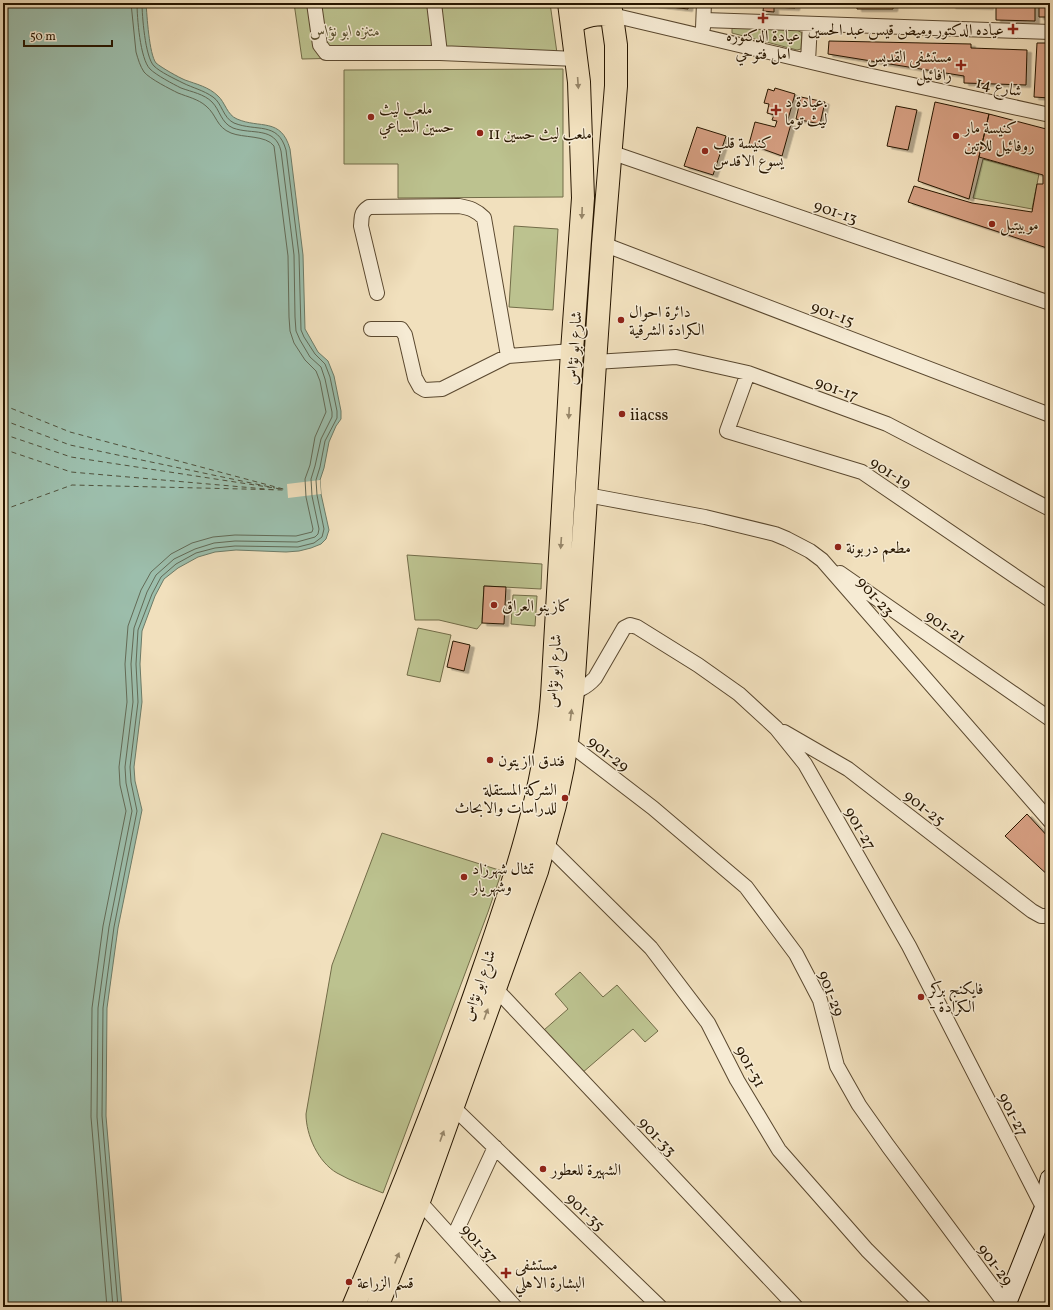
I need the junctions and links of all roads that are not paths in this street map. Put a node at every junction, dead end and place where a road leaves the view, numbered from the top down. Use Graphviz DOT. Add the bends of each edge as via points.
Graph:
graph roads {
  1 [pos="314,3"];
  2 [pos="434,3"];
  3 [pos="704,3"];
  4 [pos="607,7"];
  5 [pos="571,13"];
  6 [pos="704,20"];
  7 [pos="810,24"];
  8 [pos="1050,32"];
  9 [pos="702,36"];
  10 [pos="440,53"];
  11 [pos="576,59"];
  12 [pos="808,61"];
  13 [pos="1050,115"];
  14 [pos="610,152"];
  15 [pos="604,244"];
  16 [pos="377,293"];
  17 [pos="1050,303"];
  18 [pos="371,329"];
  19 [pos="572,352"];
  20 [pos="508,356"];
  21 [pos="595,362"];
  22 [pos="748,373"];
  23 [pos="1050,415"];
  24 [pos="587,495"];
  25 [pos="1050,510"];
  26 [pos="822,560"];
  27 [pos="1050,600"];
  28 [pos="574,692"];
  29 [pos="552,696"];
  30 [pos="1050,719"];
  31 [pos="776,728"];
  32 [pos="567,742"];
  33 [pos="1050,821"];
  34 [pos="545,843"];
  35 [pos="1050,916"];
  36 [pos="495,988"];
  37 [pos="453,1107"];
  38 [pos="495,1148"];
  39 [pos="1050,1179"];
  40 [pos="419,1201"];
  41 [pos="1044,1209"];
  42 [pos="1050,1229"];
  43 [pos="453,1238"];
  44 [pos="1010,1306"];
  45 [pos="353,1307"];
  46 [pos="376,1307"];
  47 [pos="515,1307"];
  48 [pos="660,1307"];
  49 [pos="796,1307"];
  50 [pos="924,1307"];
  1 -- 10 [label="street" via="320,45 326,53"];
  2 -- 10 [label="street"];
  3 -- 6 [label="street"];
  4 -- 5 [label="main road" via="598,14"];
  4 -- 9 [label="street, شارع 14"];
  4 -- 14 [label="main road, شارع ابو نؤاس" via="616,66"];
  5 -- 11 [label="main road, شارع ابو نؤاس"];
  6 -- 7 [label="street"];
  6 -- 9 [label="street"];
  7 -- 8 [label="street"];
  7 -- 12 [label="street"];
  9 -- 12 [label="street, شارع 14"];
  10 -- 11 [label="street"];
  11 -- 19 [label="main road, شارع ابو نؤاس, one-way" via="583,198"];
  12 -- 13 [label="street, شارع 14"];
  14 -- 15 [label="main road, شارع ابو نؤاس"];
  14 -- 17 [label="street, 901-13"];
  15 -- 21 [label="main road, شارع ابو نؤاس"];
  15 -- 23 [label="street, 901-15"];
  16 -- 20 [label="street" via="361,226 363,211 369,207 459,206 473,209 484,218"];
  18 -- 20 [label="street" via="401,329 415,378 425,390 442,389"];
  19 -- 20 [label="street"];
  19 -- 29 [label="main road, شارع ابو نؤاس, one-way"];
  21 -- 22 [label="street, 901-17" via="676,357"];
  21 -- 24 [label="main road, شارع ابو نؤاس"];
  22 -- 25 [label="street, 901-17" via="887,424"];
  22 -- 27 [label="street, 901-19" via="727,432 862,472"];
  24 -- 26 [label="street, 901-23" via="705,517 775,534 810,551"];
  24 -- 28 [label="main road, شارع ابو نؤاس"];
  26 -- 30 [label="street, 901-21"];
  26 -- 33 [label="street, 901-23"];
  28 -- 29 [label="street, 901-27"];
  28 -- 31 [label="street, 901-27" via="589,685 595,678 624,628 630,625 698,665 739,694"];
  32 -- 28 [label="main road, شارع ابو نؤاس, one-way"];
  29 -- 45 [label="main road, شارع ابو نؤاس" via="539,782 508,897 451,1064 391,1219"];
  31 -- 35 [label="street, 901-25" via="848,770 1032,911 1041,916"];
  31 -- 41 [label="street, 901-27" via="806,764 909,946"];
  32 -- 34 [label="main road, شارع ابو نؤاس"];
  32 -- 44 [label="street, 901-29" via="653,808 746,887 796,954 820,1000 837,1066 859,1105"];
  34 -- 36 [label="main road, شارع ابو نؤاس"];
  34 -- 50 [label="street, 901-31" via="651,948 708,1023 737,1080 779,1150 867,1250"];
  37 -- 36 [label="main road, شارع ابو نؤاس, one-way"];
  36 -- 49 [label="street, 901-33"];
  37 -- 38 [label="street, 901-35"];
  40 -- 37 [label="main road, شارع ابو نؤاس, one-way"];
  38 -- 43 [label="street"];
  38 -- 48 [label="street, 901-35"];
  39 -- 41 [label="main road"];
  40 -- 43 [label="street, 901-37"];
  46 -- 40 [label="main road, شارع ابو نؤاس, one-way"];
  41 -- 44 [label="main road"];
  42 -- 44 [label="main road"];
  43 -- 47 [label="street, 901-37"];
}
